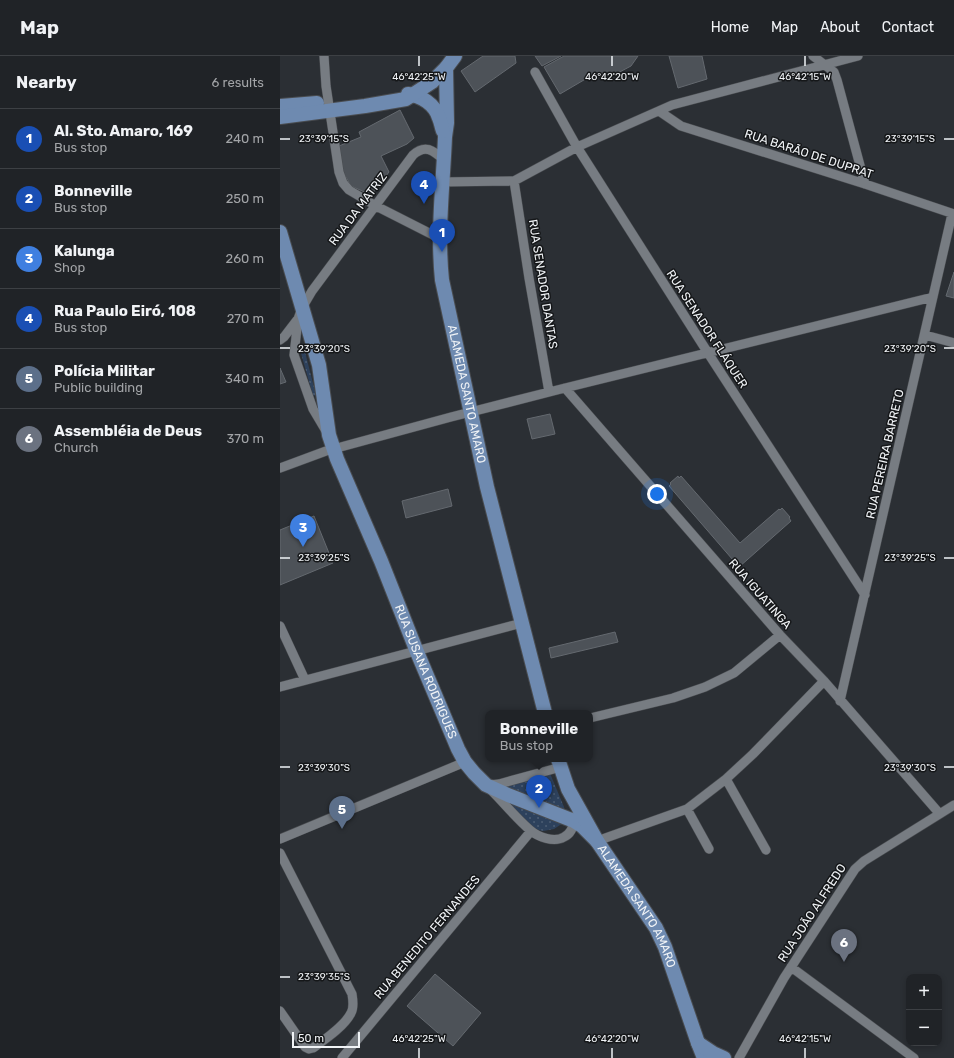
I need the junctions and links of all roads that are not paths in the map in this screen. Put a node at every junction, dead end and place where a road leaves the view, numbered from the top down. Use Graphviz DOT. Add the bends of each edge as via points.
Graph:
graph roads {
  1 [pos="324,56"];
  2 [pos="813,56"];
  3 [pos="858,56"];
  4 [pos="450,60"];
  5 [pos="824,65"];
  6 [pos="535,72"];
  7 [pos="414,95"];
  8 [pos="280,106"];
  9 [pos="329,106"];
  10 [pos="659,111"];
  11 [pos="280,117"];
  12 [pos="445,137"];
  13 [pos="577,147"];
  14 [pos="444,160"];
  15 [pos="514,181"];
  16 [pos="442,182"];
  17 [pos="865,184"];
  18 [pos="376,206"];
  19 [pos="953,214"];
  20 [pos="280,232"];
  21 [pos="439,238"];
  22 [pos="934,297"];
  23 [pos="300,313"];
  24 [pos="925,334"];
  25 [pos="280,340"];
  26 [pos="954,343"];
  27 [pos="708,353"];
  28 [pos="565,388"];
  29 [pos="549,392"];
  30 [pos="470,412"];
  31 [pos="329,436"];
  32 [pos="334,449"];
  33 [pos="280,468"];
  34 [pos="865,595"];
  35 [pos="522,623"];
  36 [pos="280,626"];
  37 [pos="780,635"];
  38 [pos="417,652"];
  39 [pos="305,680"];
  40 [pos="824,681"];
  41 [pos="280,687"];
  42 [pos="840,701"];
  43 [pos="544,710"];
  44 [pos="593,717"];
  45 [pos="465,762"];
  46 [pos="559,763"];
  47 [pos="726,779"];
  48 [pos="486,785"];
  49 [pos="568,789"];
  50 [pos="954,805"];
  51 [pos="687,808"];
  52 [pos="939,813"];
  53 [pos="574,821"];
  54 [pos="531,831"];
  55 [pos="280,839"];
  56 [pos="597,841"];
  57 [pos="709,848"];
  58 [pos="766,850"];
  59 [pos="280,854"];
  60 [pos="791,967"];
  61 [pos="280,1011"];
  62 [pos="698,1043"];
  63 [pos="741,1055"];
  64 [pos="342,1058"];
  65 [pos="700,1058"];
  66 [pos="704,1058"];
  67 [pos="724,1058"];
  68 [pos="733,1058"];
  69 [pos="914,1058"];
  1 -- 9 [label="street"];
  2 -- 5 [label="street"];
  3 -- 5 [label="street"];
  4 -- 7 [label="main road" via="432,82"];
  4 -- 12 [label="main road, ALAMEDA SANTO AMARO"];
  5 -- 10 [label="street" via="672,105"];
  5 -- 17 [label="street" via="834,72 837,80"];
  6 -- 13 [label="street, RUA SENADOR FLÁQUER"];
  7 -- 9 [label="main road" via="405,93"];
  7 -- 12 [label="main road" via="428,102 436,112"];
  8 -- 9 [label="main road"];
  9 -- 11 [label="main road"];
  9 -- 18 [label="street" via="338,172 343,183 349,190"];
  10 -- 13 [label="street"];
  10 -- 17 [label="street, RUA BARÃO DE DUPRAT" via="681,126"];
  12 -- 14 [label="main road, ALAMEDA SANTO AMARO"];
  13 -- 15 [label="street"];
  13 -- 27 [label="street, RUA SENADOR FLÁQUER"];
  14 -- 16 [label="main road, ALAMEDA SANTO AMARO"];
  14 -- 18 [label="street, RUA DA MATRIZ" via="428,149 418,150"];
  15 -- 16 [label="street"];
  15 -- 29 [label="street, RUA SENADOR DANTAS"];
  16 -- 21 [label="main road, ALAMEDA SANTO AMARO"];
  17 -- 19 [label="street, RUA BARÃO DE DUPRAT"];
  18 -- 21 [label="street"];
  18 -- 23 [label="street, RUA DA MATRIZ" via="312,291"];
  19 -- 22 [label="street, RUA PEREIRA BARRETO"];
  20 -- 23 [label="main road"];
  21 -- 30 [label="main road, ALAMEDA SANTO AMARO" via="442,280"];
  22 -- 24 [label="street, RUA PEREIRA BARRETO"];
  22 -- 27 [label="street"];
  23 -- 25 [label="street, RUA DA MATRIZ"];
  23 -- 31 [label="main road, RUA SUSANA RODRIGUES" via="319,364"];
  23 -- 31 [label="street, RUA SUSANA RODRIGUES" via="294,356 313,409"];
  24 -- 26 [label="street"];
  24 -- 34 [label="street, RUA PEREIRA BARRETO"];
  27 -- 28 [label="street"];
  27 -- 34 [label="street, RUA SENADOR FLÁQUER"];
  28 -- 29 [label="street"];
  28 -- 37 [label="street, RUA IGUATINGA"];
  29 -- 30 [label="street"];
  30 -- 32 [label="street"];
  30 -- 35 [label="main road, ALAMEDA SANTO AMARO" via="498,534"];
  31 -- 32 [label="main road, RUA SUSANA RODRIGUES"];
  32 -- 33 [label="street"];
  32 -- 38 [label="main road, RUA SUSANA RODRIGUES"];
  34 -- 42 [label="street, RUA PEREIRA BARRETO"];
  35 -- 38 [label="street"];
  35 -- 43 [label="main road, ALAMEDA SANTO AMARO"];
  36 -- 39 [label="street"];
  37 -- 40 [label="street, RUA IGUATINGA"];
  37 -- 44 [label="street" via="734,673 705,687 673,698"];
  38 -- 39 [label="street"];
  38 -- 45 [label="main road, RUA SUSANA RODRIGUES"];
  39 -- 41 [label="street"];
  40 -- 42 [label="street, RUA IGUATINGA"];
  40 -- 47 [label="street"];
  42 -- 52 [label="street, RUA IGUATINGA"];
  45 -- 48 [label="main road, RUA SUSANA RODRIGUES"];
  45 -- 55 [label="street"];
  46 -- 48 [label="street" via="499,784"];
  46 -- 49 [label="main road, ALAMEDA SANTO AMARO"];
  47 -- 51 [label="street"];
  47 -- 58 [label="street"];
  48 -- 53 [label="main road, RUA SUSANA RODRIGUES"];
  48 -- 54 [label="street"];
  49 -- 53 [label="street"];
  49 -- 56 [label="main road, ALAMEDA SANTO AMARO"];
  50 -- 52 [label="street, RUA JOÃO ALFREDO"];
  51 -- 56 [label="street"];
  51 -- 57 [label="street"];
  52 -- 60 [label="street, RUA JOÃO ALFREDO" via="854,869"];
  53 -- 54 [label="street" via="572,830 560,840 549,839"];
  53 -- 56 [label="main road, RUA SUSANA RODRIGUES"];
  54 -- 64 [label="street, RUA BENEDITO FERNANDES"];
  56 -- 62 [label="main road, ALAMEDA SANTO AMARO" via="656,928"];
  59 -- 61 [label="street" via="352,994 353,1003 352,1013 341,1026 309,1049"];
  60 -- 63 [label="street, RUA JOÃO ALFREDO"];
  60 -- 69 [label="street"];
  62 -- 65 [label="main road"];
  62 -- 66 [label="main road, ALAMEDA SANTO AMARO"];
  62 -- 67 [label="main road"];
  63 -- 68 [label="street, RUA JOÃO ALFREDO"];
}
